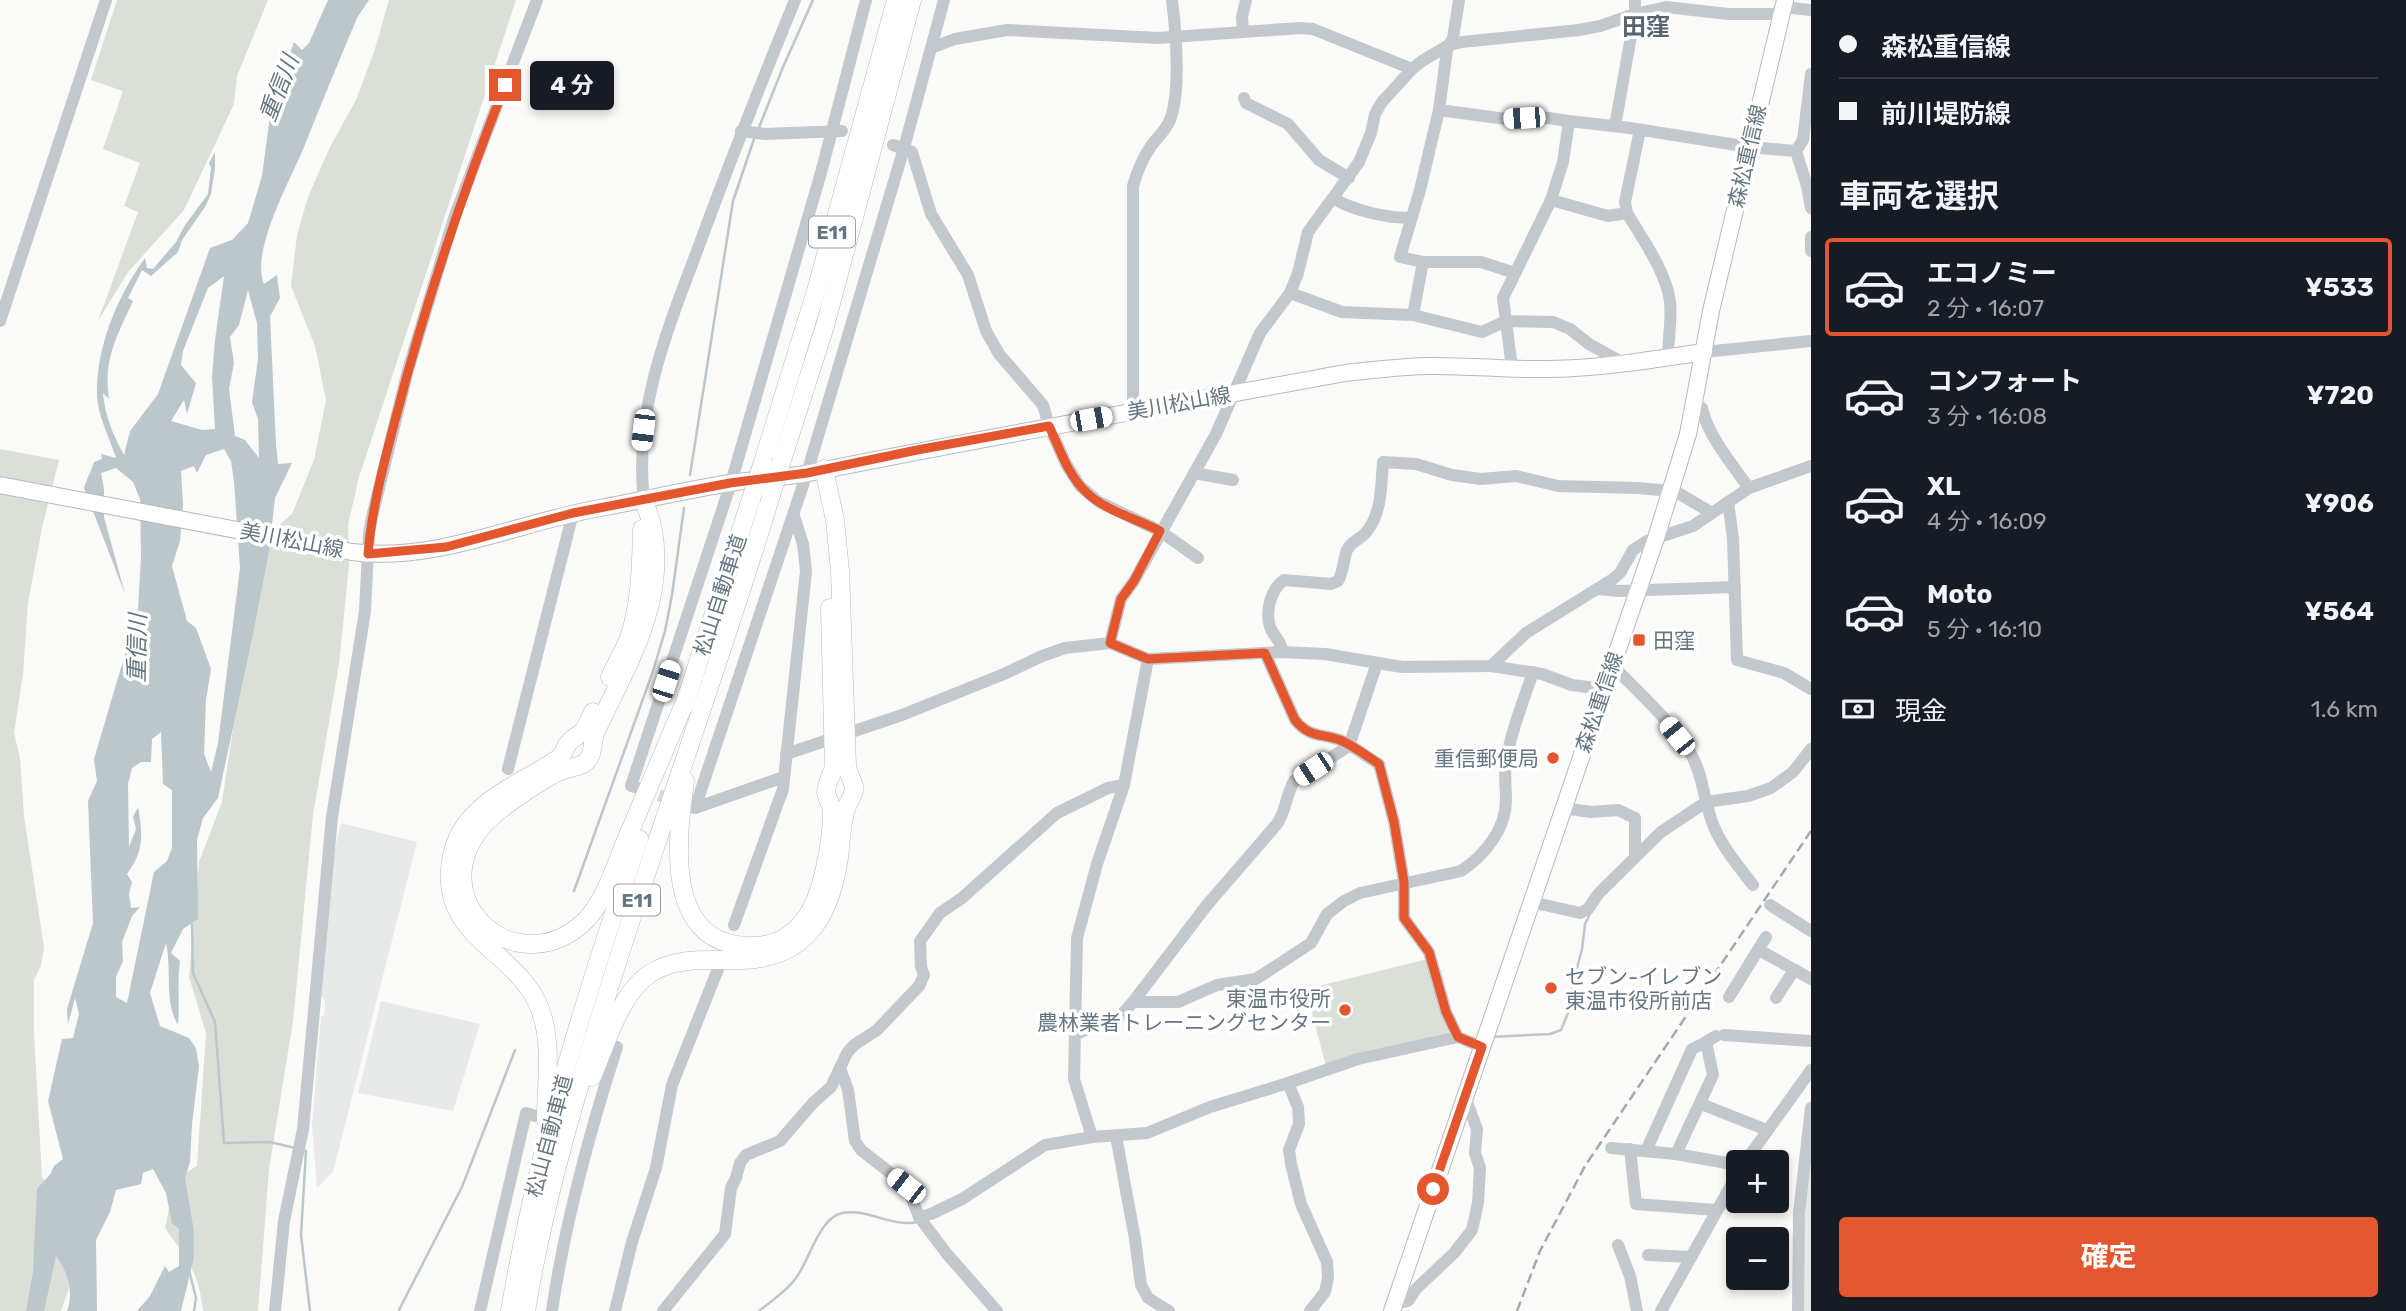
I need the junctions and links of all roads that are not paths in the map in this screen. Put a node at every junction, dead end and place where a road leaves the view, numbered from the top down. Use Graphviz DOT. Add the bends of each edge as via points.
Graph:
graph roads {
  1 [pos="106,0"];
  2 [pos="537,0"];
  3 [pos="795,0"];
  4 [pos="866,0"];
  5 [pos="896,0"];
  6 [pos="912,0"];
  7 [pos="944,0"];
  8 [pos="1172,0"];
  9 [pos="1246,0"];
  10 [pos="1459,0"];
  11 [pos="1635,0"];
  12 [pos="1717,6"];
  13 [pos="1783,7"];
  14 [pos="1811,10"];
  15 [pos="1635,14"];
  16 [pos="1243,32"];
  17 [pos="1175,36"];
  18 [pos="1449,45"];
  19 [pos="931,48"];
  20 [pos="1412,69"];
  21 [pos="1811,74"];
  22 [pos="1244,98"];
  23 [pos="1439,110"];
  24 [pos="1569,121"];
  25 [pos="1615,126"];
  26 [pos="1640,130"];
  27 [pos="836,131"];
  28 [pos="752,133"];
  29 [pos="898,146"];
  30 [pos="1749,147"];
  31 [pos="1796,151"];
  32 [pos="1349,178"];
  33 [pos="1334,199"];
  34 [pos="1551,200"];
  35 [pos="1811,208"];
  36 [pos="1627,213"];
  37 [pos="1411,218"];
  38 [pos="1811,237"];
  39 [pos="1811,251"];
  40 [pos="1423,262"];
  41 [pos="1515,273"];
  42 [pos="1290,293"];
  43 [pos="1413,315"];
  44 [pos="0,321"];
  45 [pos="1506,321"];
  46 [pos="1811,341"];
  47 [pos="1704,352"];
  48 [pos="1668,358"];
  49 [pos="1625,364"];
  50 [pos="1512,368"];
  51 [pos="1231,394"];
  52 [pos="1695,405"];
  53 [pos="1133,411"];
  54 [pos="1049,426"];
  55 [pos="1811,466"];
  56 [pos="815,471"];
  57 [pos="1194,473"];
  58 [pos="1233,481"];
  59 [pos="730,483"];
  60 [pos="0,485"];
  61 [pos="1749,488"];
  62 [pos="1671,491"];
  63 [pos="644,500"];
  64 [pos="1728,502"];
  65 [pos="573,513"];
  66 [pos="1712,513"];
  67 [pos="794,516"];
  68 [pos="1160,531"];
  69 [pos="1656,538"];
  70 [pos="360,553"];
  71 [pos="1198,558"];
  72 [pos="1735,587"];
  73 [pos="1597,589"];
  74 [pos="1638,589"];
  75 [pos="1110,643"];
  76 [pos="1282,652"];
  77 [pos="1265,653"];
  78 [pos="1148,659"];
  79 [pos="1377,663"];
  80 [pos="1612,665"];
  81 [pos="1491,666"];
  82 [pos="1532,672"];
  83 [pos="1603,689"];
  84 [pos="1811,689"];
  85 [pos="687,696"];
  86 [pos="839,735"];
  87 [pos="691,740"];
  88 [pos="1349,746"];
  89 [pos="1811,749"];
  90 [pos="786,754"];
  91 [pos="508,769"];
  92 [pos="784,777"];
  93 [pos="1124,785"];
  94 [pos="642,789"];
  95 [pos="1706,802"];
  96 [pos="1563,808"];
  97 [pos="1635,857"];
  98 [pos="1404,882"];
  99 [pos="1753,886"];
  100 [pos="1531,902"];
  101 [pos="1770,905"];
  102 [pos="734,925"];
  103 [pos="1811,931"];
  104 [pos="1766,937"];
  105 [pos="1759,950"];
  106 [pos="718,970"];
  107 [pos="1794,970"];
  108 [pos="1811,979"];
  109 [pos="1728,997"];
  110 [pos="1776,998"];
  111 [pos="1133,1002"];
  112 [pos="1075,1034"];
  113 [pos="1458,1037"];
  114 [pos="1715,1038"];
  115 [pos="1811,1041"];
  116 [pos="617,1047"];
  117 [pos="1482,1047"];
  118 [pos="840,1068"];
  119 [pos="1811,1070"];
  120 [pos="1288,1083"];
  121 [pos="1465,1097"];
  122 [pos="1701,1104"];
  123 [pos="1811,1108"];
  124 [pos="535,1116"];
  125 [pos="1809,1129"];
  126 [pos="1767,1130"];
  127 [pos="1115,1136"];
  128 [pos="1092,1137"];
  129 [pos="554,1143"];
  130 [pos="1611,1148"];
  131 [pos="1630,1149"];
  132 [pos="1753,1150"];
  133 [pos="1646,1151"];
  134 [pos="1676,1154"];
  135 [pos="1726,1163"];
  136 [pos="1726,1193"];
  137 [pos="1716,1210"];
  138 [pos="919,1217"];
  139 [pos="1618,1245"];
  140 [pos="1648,1255"];
  141 [pos="1691,1257"];
  142 [pos="1394,1307"];
  143 [pos="275,1311"];
  144 [pos="480,1311"];
  145 [pos="510,1311"];
  146 [pos="526,1311"];
  147 [pos="552,1311"];
  148 [pos="615,1311"];
  149 [pos="663,1311"];
  150 [pos="997,1311"];
  151 [pos="1169,1311"];
  152 [pos="1310,1311"];
  153 [pos="1637,1311"];
  154 [pos="1661,1311"];
  155 [pos="1798,1311"];
  1 -- 44 [label="street"];
  2 -- 70 [label="street" via="454,218"];
  3 -- 28 [label="street"];
  4 -- 27 [label="street"];
  5 -- 85 [label="highway, 松山自動車道 / E11, bridge" via="816,291"];
  6 -- 87 [label="highway, 松山自動車道 / E11, bridge" via="825,326"];
  7 -- 19 [label="street"];
  8 -- 17 [label="street"];
  9 -- 16 [label="street"];
  10 -- 18 [label="street"];
  11 -- 15 [label="street"];
  12 -- 13 [label="street"];
  12 -- 15 [label="street" via="1665,7"];
  13 -- 14 [label="street"];
  13 -- 30 [label="main road, 森松重信線"];
  15 -- 18 [label="street" via="1579,30"];
  15 -- 25 [label="street"];
  16 -- 17 [label="street"];
  16 -- 20 [label="street" via="1314,30"];
  17 -- 19 [label="street" via="1007,30"];
  17 -- 53 [label="street" via="1176,92 1170,121 1143,159 1133,186"];
  18 -- 20 [label="street"];
  18 -- 23 [label="street"];
  19 -- 29 [label="street"];
  20 -- 32 [label="street" via="1382,102 1366,149"];
  21 -- 31 [label="street" via="1802,140"];
  22 -- 32 [label="street" via="1289,124 1319,160"];
  23 -- 24 [label="street"];
  23 -- 37 [label="street"];
  24 -- 25 [label="street"];
  24 -- 34 [label="street"];
  25 -- 26 [label="street"];
  26 -- 30 [label="street"];
  26 -- 36 [label="street" via="1625,192"];
  27 -- 28 [label="street"];
  27 -- 59 [label="street"];
  28 -- 63 [label="street" via="671,321 653,376 641,444"];
  29 -- 54 [label="street" via="912,152 930,214 968,275 986,331 999,354 1043,405"];
  29 -- 56 [label="street"];
  30 -- 31 [label="street"];
  30 -- 47 [label="main road, 森松重信線"];
  31 -- 35 [label="street"];
  32 -- 33 [label="street"];
  33 -- 37 [label="street" via="1395,218"];
  33 -- 42 [label="street" via="1308,232"];
  34 -- 36 [label="street" via="1608,216"];
  34 -- 41 [label="street"];
  36 -- 48 [label="street" via="1669,294"];
  37 -- 40 [label="street" via="1400,257"];
  38 -- 39 [label="street"];
  40 -- 41 [label="street" via="1482,262"];
  40 -- 43 [label="street"];
  41 -- 45 [label="street" via="1503,298"];
  42 -- 43 [label="street" via="1342,312"];
  42 -- 51 [label="street" via="1259,333"];
  43 -- 45 [label="street" via="1482,332"];
  45 -- 49 [label="street" via="1553,322"];
  45 -- 50 [label="street"];
  46 -- 47 [label="street"];
  47 -- 48 [label="main road, 美川松山線"];
  47 -- 52 [label="main road, 森松重信線"];
  48 -- 49 [label="main road, 美川松山線"];
  49 -- 50 [label="main road, 美川松山線"];
  50 -- 51 [label="main road, 美川松山線" via="1389,368"];
  51 -- 53 [label="main road, 美川松山線"];
  51 -- 57 [label="street"];
  52 -- 61 [label="street" via="1702,408"];
  52 -- 62 [label="main road, 森松重信線"];
  53 -- 54 [label="main road, 美川松山線"];
  54 -- 56 [label="main road, 美川松山線"];
  54 -- 68 [label="street" via="1066,464 1089,495"];
  55 -- 61 [label="street"];
  56 -- 59 [label="main road, 美川松山線"];
  56 -- 67 [label="street"];
  56 -- 86 [label="highway" via="829,572"];
  57 -- 58 [label="street"];
  57 -- 68 [label="street"];
  59 -- 63 [label="main road, 美川松山線"];
  59 -- 94 [label="street" via="631,786"];
  60 -- 70 [label="main road, 美川松山線"];
  61 -- 64 [label="street"];
  62 -- 66 [label="street"];
  62 -- 69 [label="main road, 森松重信線"];
  62 -- 76 [label="street" via="1558,486 1516,475 1481,479 1416,464 1383,462 1377,512 1364,535 1351,543 1338,581 1284,580 1273,591 1269,624"];
  63 -- 65 [label="main road, 美川松山線"];
  63 -- 85 [label="highway" via="653,531 655,570 632,661 594,734 591,756 583,764 557,772 496,814 474,836 462,884 473,913 484,925 512,941 542,945 574,931 589,916"];
  63 -- 129 [label="highway" via="642,570 629,638 582,732 574,736 562,756 501,792 476,813 459,835 450,866 452,902 459,914 521,978 540,1007"];
  64 -- 66 [label="street"];
  64 -- 72 [label="street"];
  65 -- 70 [label="main road, 美川松山線" via="446,547"];
  65 -- 91 [label="street"];
  66 -- 69 [label="street" via="1693,526"];
  67 -- 90 [label="street" via="806,571"];
  67 -- 92 [label="street" via="692,807"];
  68 -- 71 [label="street"];
  68 -- 75 [label="street" via="1121,599"];
  69 -- 73 [label="street" via="1633,550 1620,573"];
  69 -- 74 [label="main road, 森松重信線"];
  70 -- 143 [label="street" via="365,611 332,817 303,1129 284,1221"];
  72 -- 74 [label="street"];
  72 -- 84 [label="street" via="1737,660 1784,673"];
  73 -- 74 [label="street"];
  73 -- 81 [label="street" via="1526,633"];
  74 -- 80 [label="main road, 森松重信線"];
  75 -- 78 [label="street"];
  75 -- 86 [label="street" via="1065,648 928,705"];
  76 -- 77 [label="street"];
  76 -- 79 [label="street"];
  77 -- 78 [label="street"];
  77 -- 88 [label="street" via="1301,727"];
  78 -- 93 [label="street"];
  79 -- 81 [label="street"];
  79 -- 88 [label="street"];
  80 -- 83 [label="main road, 森松重信線"];
  80 -- 95 [label="street" via="1690,751"];
  81 -- 82 [label="street"];
  82 -- 83 [label="street"];
  82 -- 98 [label="street" via="1506,760 1506,802 1499,830 1480,857 1461,871"];
  83 -- 96 [label="main road, 森松重信線"];
  85 -- 129 [label="highway, 松山自動車道 / E11" via="621,891"];
  86 -- 87 [label="highway" via="826,789 833,809 817,898 793,932 760,947 741,946 704,930 685,900 677,859"];
  86 -- 90 [label="street"];
  86 -- 129 [label="highway" via="854,785 844,814 836,879 822,916 800,943 767,958 686,961 666,965 637,984"];
  87 -- 129 [label="highway, 松山自動車道 / E11"];
  88 -- 98 [label="street" via="1379,764"];
  88 -- 111 [label="street" via="1294,781 1277,824"];
  89 -- 95 [label="street" via="1793,772 1771,789"];
  90 -- 92 [label="street"];
  92 -- 102 [label="street"];
  93 -- 112 [label="street" via="1077,938"];
  93 -- 118 [label="street" via="1057,813 940,913 920,942 924,975 919,986 877,1030 854,1045"];
  95 -- 97 [label="street" via="1661,832"];
  95 -- 99 [label="street" via="1714,827"];
  96 -- 97 [label="street" via="1618,810 1635,818"];
  96 -- 100 [label="main road, 森松重信線"];
  97 -- 100 [label="street" via="1580,913"];
  98 -- 111 [label="street" via="1360,893 1333,908 1311,943 1256,979 1217,985 1178,1002"];
  98 -- 113 [label="street" via="1404,918 1429,952"];
  100 -- 117 [label="main road, 森松重信線"];
  101 -- 103 [label="street"];
  104 -- 105 [label="street"];
  105 -- 107 [label="street"];
  105 -- 109 [label="street"];
  106 -- 148 [label="street" via="672,1085 656,1168"];
  107 -- 108 [label="street"];
  107 -- 110 [label="street"];
  111 -- 112 [label="street" via="1119,1018"];
  112 -- 128 [label="street" via="1074,1079"];
  113 -- 117 [label="street"];
  113 -- 120 [label="street" via="1358,1059"];
  114 -- 115 [label="street"];
  114 -- 122 [label="street" via="1713,1074"];
  114 -- 133 [label="street" via="1692,1049"];
  116 -- 147 [label="street" via="585,1131"];
  117 -- 121 [label="main road, 森松重信線"];
  118 -- 138 [label="street" via="855,1141 906,1186"];
  118 -- 149 [label="street" via="831,1087 780,1141 746,1155 740,1163 731,1188 725,1234"];
  119 -- 126 [label="street"];
  120 -- 127 [label="street" via="1147,1133"];
  120 -- 152 [label="street" via="1299,1124 1289,1150 1291,1164 1301,1204 1327,1262 1325,1292"];
  121 -- 142 [label="main road, 森松重信線"];
  121 -- 142 [label="street" via="1477,1129 1475,1153 1480,1168 1472,1230 1408,1301"];
  122 -- 126 [label="street"];
  122 -- 134 [label="street"];
  123 -- 125 [label="street"];
  124 -- 144 [label="street" via="526,1113"];
  125 -- 155 [label="street" via="1798,1213"];
  126 -- 132 [label="street"];
  127 -- 128 [label="street"];
  127 -- 151 [label="street" via="1140,1285 1148,1298"];
  128 -- 138 [label="street" via="1045,1146 962,1199"];
  129 -- 145 [label="highway, 松山自動車道 / E11" via="530,1209"];
  129 -- 146 [label="highway, 松山自動車道 / E11"];
  130 -- 131 [label="street"];
  131 -- 133 [label="street"];
  131 -- 137 [label="street" via="1636,1205"];
  133 -- 134 [label="street"];
  134 -- 135 [label="street"];
  136 -- 137 [label="street"];
  137 -- 141 [label="street"];
  138 -- 150 [label="street"];
  139 -- 153 [label="street"];
  140 -- 141 [label="street"];
  141 -- 154 [label="street"];
}
